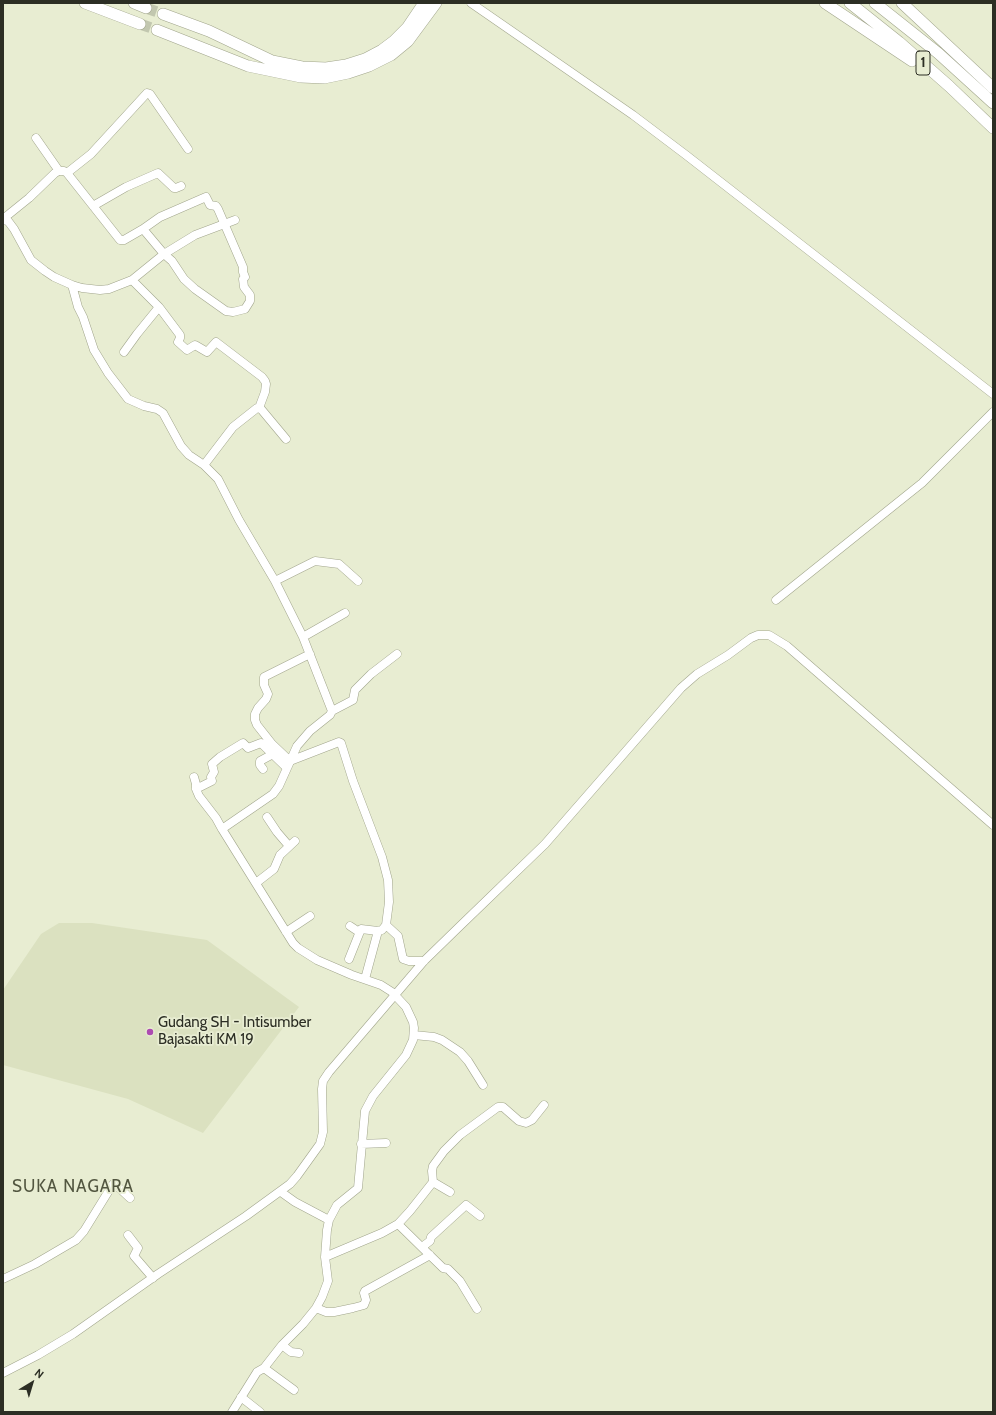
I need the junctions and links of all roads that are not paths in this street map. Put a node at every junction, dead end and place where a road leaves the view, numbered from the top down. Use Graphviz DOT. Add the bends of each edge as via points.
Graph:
graph roads {
  1 [pos="85,3"];
  2 [pos="134,3"];
  3 [pos="435,3"];
  4 [pos="471,3"];
  5 [pos="825,3"];
  6 [pos="850,3"];
  7 [pos="875,3"];
  8 [pos="902,3"];
  9 [pos="424,7"];
  10 [pos="146,8"];
  11 [pos="163,14"];
  12 [pos="140,24"];
  13 [pos="157,30"];
  14 [pos="949,86"];
  15 [pos="993,88"];
  16 [pos="993,103"];
  17 [pos="993,128"];
  18 [pos="36,138"];
  19 [pos="188,149"];
  20 [pos="63,172"];
  21 [pos="181,186"];
  22 [pos="93,206"];
  23 [pos="3,220"];
  24 [pos="235,220"];
  25 [pos="225,224"];
  26 [pos="143,229"];
  27 [pos="164,254"];
  28 [pos="132,280"];
  29 [pos="72,285"];
  30 [pos="159,307"];
  31 [pos="124,352"];
  32 [pos="993,394"];
  33 [pos="259,408"];
  34 [pos="993,412"];
  35 [pos="286,439"];
  36 [pos="204,464"];
  37 [pos="274,581"];
  38 [pos="358,581"];
  39 [pos="776,600"];
  40 [pos="345,613"];
  41 [pos="303,637"];
  42 [pos="310,654"];
  43 [pos="397,654"];
  44 [pos="332,711"];
  45 [pos="273,754"];
  46 [pos="288,765"];
  47 [pos="263,769"];
  48 [pos="194,777"];
  49 [pos="196,789"];
  50 [pos="266,816"];
  51 [pos="993,825"];
  52 [pos="222,829"];
  53 [pos="256,883"];
  54 [pos="310,916"];
  55 [pos="386,925"];
  56 [pos="350,926"];
  57 [pos="378,931"];
  58 [pos="286,932"];
  59 [pos="359,932"];
  60 [pos="349,959"];
  61 [pos="424,962"];
  62 [pos="365,980"];
  63 [pos="395,995"];
  64 [pos="414,1035"];
  65 [pos="483,1085"];
  66 [pos="544,1105"];
  67 [pos="386,1143"];
  68 [pos="361,1144"];
  69 [pos="433,1182"];
  70 [pos="281,1192"];
  71 [pos="450,1192"];
  72 [pos="130,1198"];
  73 [pos="480,1216"];
  74 [pos="329,1220"];
  75 [pos="398,1224"];
  76 [pos="128,1235"];
  77 [pos="422,1247"];
  78 [pos="430,1255"];
  79 [pos="325,1257"];
  80 [pos="153,1278"];
  81 [pos="3,1279"];
  82 [pos="316,1308"];
  83 [pos="477,1309"];
  84 [pos="282,1345"];
  85 [pos="299,1353"];
  86 [pos="264,1368"];
  87 [pos="3,1373"];
  88 [pos="294,1390"];
  89 [pos="241,1397"];
  90 [pos="232,1412"];
  91 [pos="260,1412"];
  1 -- 12 [label="highway"];
  2 -- 10 [label="highway"];
  3 -- 9 [label="highway"];
  4 -- 32 [label="street" via="633,115"];
  5 -- 14 [label="highway"];
  6 -- 14 [label="highway, 1"];
  7 -- 16 [label="highway, 1" via="938,53"];
  8 -- 15 [label="highway"];
  9 -- 11 [label="highway" via="407,28 382,50 365,59 326,68 302,67 272,61 209,31"];
  9 -- 13 [label="highway" via="408,41 390,55 369,66 324,78 301,77 248,66"];
  14 -- 17 [label="highway, 1"];
  18 -- 20 [label="street"];
  19 -- 20 [label="street" via="147,93 96,148"];
  20 -- 22 [label="street"];
  20 -- 23 [label="street"];
  21 -- 22 [label="street" via="174,188 158,173 126,187"];
  22 -- 26 [label="street" via="120,240"];
  23 -- 29 [label="street" via="14,229 31,260 54,277"];
  24 -- 25 [label="street"];
  25 -- 26 [label="street" via="216,206 210,205 206,197 160,217"];
  25 -- 27 [label="street" via="195,235"];
  25 -- 27 [label="street" via="243,267 244,287 250,295 250,301 244,310 226,311 209,300 184,279"];
  26 -- 27 [label="street"];
  27 -- 28 [label="street"];
  28 -- 29 [label="street" via="109,289"];
  28 -- 30 [label="street"];
  29 -- 36 [label="street" via="94,350 108,373 128,399 163,413 181,446 189,455"];
  30 -- 31 [label="street"];
  30 -- 33 [label="street" via="180,335 178,342 187,350 195,345 206,352 216,342 262,377 266,384"];
  33 -- 35 [label="street"];
  33 -- 36 [label="street" via="233,427"];
  34 -- 39 [label="street" via="922,483"];
  36 -- 37 [label="street" via="218,479"];
  37 -- 38 [label="street" via="315,560 339,564"];
  37 -- 41 [label="street"];
  40 -- 41 [label="street"];
  41 -- 42 [label="street"];
  42 -- 44 [label="street"];
  42 -- 46 [label="street" via="264,677 268,694 255,714 257,725"];
  43 -- 44 [label="street" via="355,690 352,700"];
  44 -- 46 [label="street" via="301,742"];
  45 -- 46 [label="street"];
  45 -- 47 [label="street" via="260,761"];
  45 -- 49 [label="street" via="262,743 248,748 241,743 212,764 212,781"];
  46 -- 52 [label="street" via="273,794"];
  46 -- 55 [label="street" via="341,743 388,880"];
  48 -- 49 [label="street"];
  49 -- 52 [label="street"];
  50 -- 53 [label="street" via="277,832 292,843 280,855 274,870"];
  51 -- 61 [label="street" via="787,646 769,635 758,636 696,674 681,688 545,844"];
  52 -- 53 [label="street"];
  53 -- 58 [label="street"];
  54 -- 58 [label="street"];
  55 -- 57 [label="street"];
  55 -- 61 [label="street" via="398,936 403,959"];
  56 -- 59 [label="street"];
  57 -- 59 [label="street" via="361,929"];
  57 -- 62 [label="street"];
  58 -- 62 [label="street" via="295,946 308,955"];
  59 -- 60 [label="street"];
  61 -- 63 [label="street"];
  62 -- 63 [label="street" via="381,985"];
  63 -- 64 [label="street" via="403,1002 409,1013"];
  63 -- 70 [label="street" via="326,1076 322,1089 323,1132 320,1144 297,1176"];
  64 -- 65 [label="street" via="434,1037 460,1052"];
  64 -- 68 [label="street" via="403,1061 366,1108"];
  66 -- 69 [label="street" via="532,1120 526,1123 519,1121 503,1107 480,1120 444,1151 433,1166"];
  67 -- 68 [label="street"];
  68 -- 74 [label="street" via="358,1188 337,1205"];
  69 -- 71 [label="street"];
  69 -- 75 [label="street"];
  70 -- 74 [label="street"];
  70 -- 80 [label="street"];
  72 -- 81 [label="street" via="113,1184 76,1240"];
  73 -- 77 [label="street" via="466,1205"];
  74 -- 79 [label="street"];
  75 -- 77 [label="street"];
  75 -- 79 [label="street"];
  76 -- 80 [label="street" via="138,1248 134,1256"];
  77 -- 78 [label="street"];
  78 -- 82 [label="street" via="365,1291 364,1305 334,1312"];
  78 -- 83 [label="street" via="443,1268 454,1274"];
  79 -- 82 [label="street" via="328,1281"];
  80 -- 87 [label="street" via="73,1334"];
  82 -- 84 [label="street"];
  84 -- 85 [label="street" via="291,1352"];
  84 -- 86 [label="street"];
  86 -- 88 [label="street"];
  86 -- 89 [label="street" via="257,1372"];
  89 -- 90 [label="street"];
  89 -- 91 [label="street"];
}
